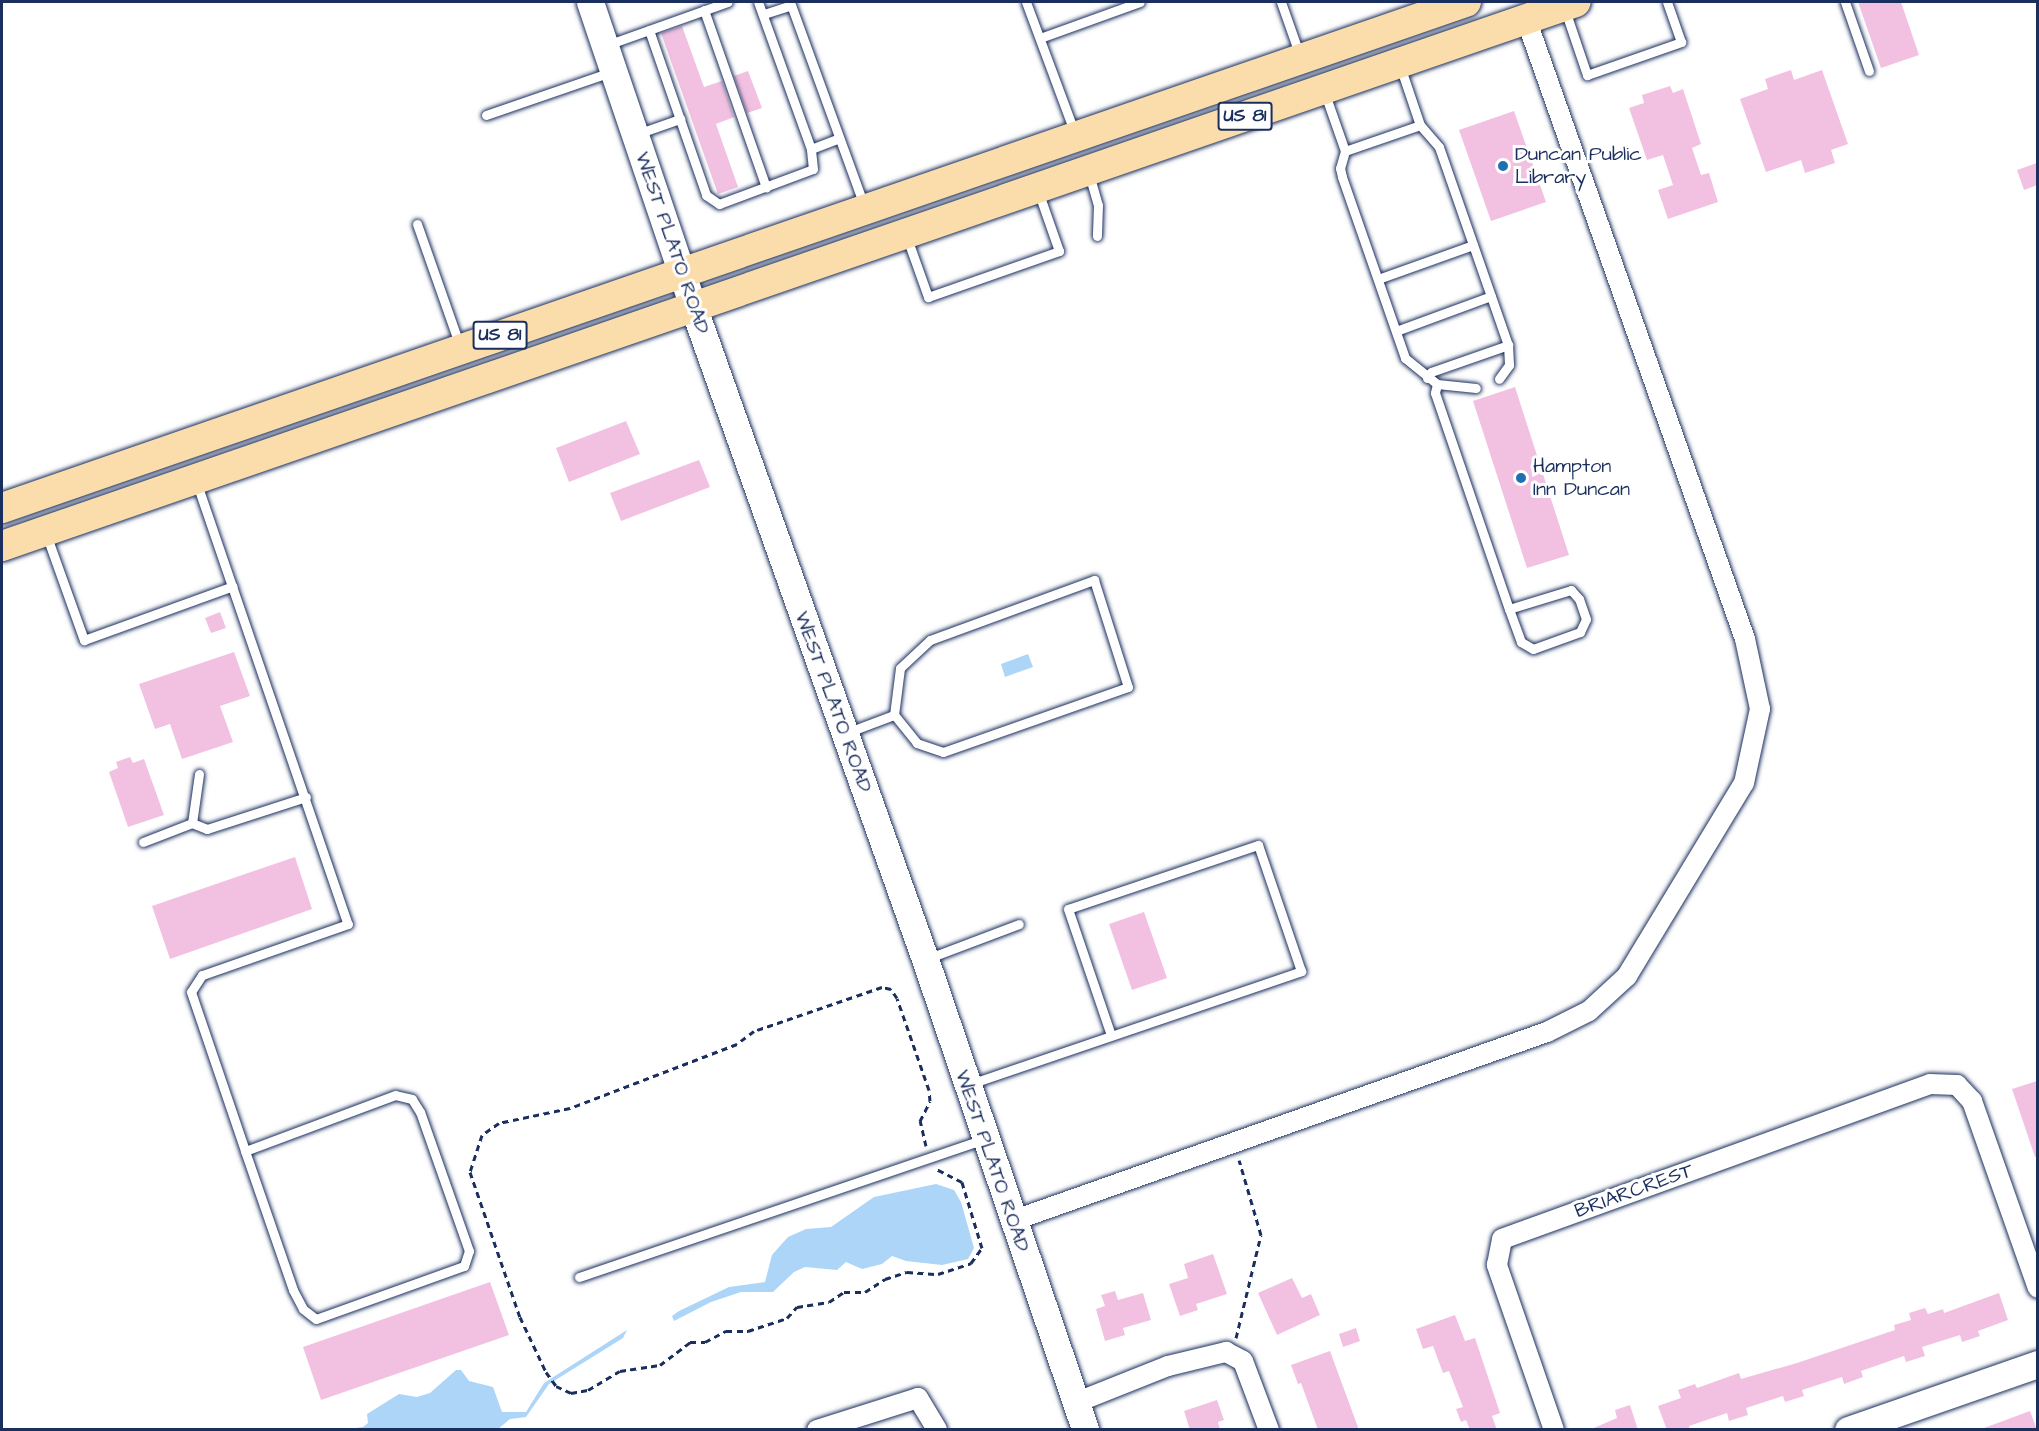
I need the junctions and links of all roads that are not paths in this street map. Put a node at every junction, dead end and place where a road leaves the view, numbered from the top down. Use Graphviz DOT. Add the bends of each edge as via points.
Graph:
graph roads {
  1 [pos="593,2"];
  2 [pos="728,2"];
  3 [pos="758,2"];
  4 [pos="1026,2"];
  5 [pos="1140,2"];
  6 [pos="1281,2"];
  7 [pos="1466,2"];
  8 [pos="1667,2"];
  9 [pos="1845,2"];
  10 [pos="790,3"];
  11 [pos="1550,8"];
  12 [pos="704,10"];
  13 [pos="764,14"];
  14 [pos="649,30"];
  15 [pos="1040,38"];
  16 [pos="604,46"];
  17 [pos="1301,58"];
  18 [pos="1399,63"];
  19 [pos="613,71"];
  20 [pos="1869,71"];
  21 [pos="1323,88"];
  22 [pos="486,115"];
  23 [pos="680,119"];
  24 [pos="1420,124"];
  25 [pos="635,135"];
  26 [pos="1076,136"];
  27 [pos="839,138"];
  28 [pos="811,149"];
  29 [pos="1346,151"];
  30 [pos="1087,170"];
  31 [pos="766,187"];
  32 [pos="1036,188"];
  33 [pos="864,208"];
  34 [pos="417,224"];
  35 [pos="905,233"];
  36 [pos="1097,236"];
  37 [pos="1473,245"];
  38 [pos="681,272"];
  39 [pos="1378,279"];
  40 [pos="1491,296"];
  41 [pos="693,306"];
  42 [pos="1396,331"];
  43 [pos="1508,345"];
  44 [pos="461,348"];
  45 [pos="1427,378"];
  46 [pos="1499,380"];
  47 [pos="1437,384"];
  48 [pos="1476,388"];
  49 [pos="184,444"];
  50 [pos="196,479"];
  51 [pos="2,507"];
  52 [pos="45,531"];
  53 [pos="2,546"];
  54 [pos="233,586"];
  55 [pos="1509,609"];
  56 [pos="894,715"];
  57 [pos="844,734"];
  58 [pos="199,774"];
  59 [pos="306,797"];
  60 [pos="192,824"];
  61 [pos="144,842"];
  62 [pos="1019,924"];
  63 [pos="925,959"];
  64 [pos="1111,1035"];
  65 [pos="966,1085"];
  66 [pos="984,1138"];
  67 [pos="245,1151"];
  68 [pos="1012,1221"];
  69 [pos="579,1277"];
  70 [pos="2037,1288"];
  71 [pos="2037,1364"];
  72 [pos="1075,1403"];
  73 [pos="817,1430"];
  74 [pos="937,1430"];
  75 [pos="1085,1430"];
  76 [pos="1269,1430"];
  77 [pos="1554,1430"];
  78 [pos="1848,1430"];
  1 -- 16 [label="street, WEST PLATO ROAD"];
  2 -- 12 [label="lane"];
  3 -- 13 [label="lane"];
  4 -- 15 [label="lane"];
  5 -- 15 [label="lane"];
  6 -- 17 [label="lane"];
  7 -- 17 [label="main road, US 81"];
  8 -- 11 [label="lane" via="1681,42 1587,75"];
  9 -- 20 [label="lane"];
  10 -- 13 [label="lane"];
  10 -- 27 [label="lane"];
  11 -- 18 [label="main road, US 81"];
  11 -- 68 [label="street" via="1745,639 1760,709 1744,783 1627,976 1589,1011 1547,1032"];
  12 -- 14 [label="lane"];
  12 -- 31 [label="lane"];
  13 -- 28 [label="lane"];
  14 -- 16 [label="lane"];
  14 -- 23 [label="lane"];
  15 -- 26 [label="lane"];
  16 -- 19 [label="street, WEST PLATO ROAD"];
  17 -- 26 [label="main road, US 81"];
  18 -- 21 [label="main road, US 81"];
  18 -- 24 [label="lane"];
  19 -- 22 [label="lane"];
  19 -- 25 [label="street, WEST PLATO ROAD"];
  21 -- 29 [label="lane"];
  21 -- 30 [label="main road, US 81"];
  23 -- 25 [label="lane"];
  23 -- 31 [label="lane" via="710,201 719,204"];
  24 -- 29 [label="lane"];
  24 -- 37 [label="lane" via="1439,147"];
  25 -- 38 [label="street, WEST PLATO ROAD"];
  26 -- 30 [label="main road"];
  26 -- 33 [label="main road, US 81"];
  27 -- 28 [label="lane"];
  27 -- 33 [label="lane"];
  28 -- 31 [label="lane" via="813,169"];
  29 -- 39 [label="lane" via="1340,168 1342,177"];
  30 -- 32 [label="main road, US 81"];
  30 -- 36 [label="lane" via="1098,205"];
  32 -- 35 [label="main road, US 81"];
  32 -- 35 [label="lane" via="1059,251 928,297"];
  33 -- 38 [label="main road, US 81"];
  34 -- 44 [label="lane"];
  35 -- 41 [label="main road, US 81"];
  37 -- 39 [label="lane"];
  37 -- 40 [label="lane"];
  38 -- 41 [label="street, WEST PLATO ROAD"];
  38 -- 44 [label="main road, US 81"];
  39 -- 42 [label="lane"];
  40 -- 42 [label="lane"];
  40 -- 43 [label="lane"];
  41 -- 50 [label="main road, US 81"];
  41 -- 57 [label="street, WEST PLATO ROAD"];
  42 -- 45 [label="lane" via="1405,358"];
  43 -- 45 [label="lane" via="1431,372"];
  43 -- 46 [label="lane" via="1509,365"];
  44 -- 49 [label="main road, US 81"];
  45 -- 47 [label="lane"];
  47 -- 48 [label="lane"];
  47 -- 55 [label="lane" via="1435,393"];
  49 -- 50 [label="main road"];
  49 -- 51 [label="main road, US 81"];
  50 -- 52 [label="main road, US 81"];
  50 -- 54 [label="lane"];
  52 -- 53 [label="main road, US 81"];
  52 -- 54 [label="lane" via="84,639"];
  54 -- 59 [label="lane"];
  55 -- 55 [label="lane" via="1521,642 1533,648 1580,632 1586,619 1571,590"];
  56 -- 56 [label="lane" via="900,668 930,640 1094,580 1128,687 943,752 917,743"];
  56 -- 57 [label="lane"];
  57 -- 63 [label="street, WEST PLATO ROAD"];
  58 -- 60 [label="lane"];
  59 -- 60 [label="lane" via="207,829"];
  59 -- 67 [label="lane" via="348,924 202,975 191,992"];
  60 -- 61 [label="lane"];
  62 -- 63 [label="lane"];
  63 -- 65 [label="street, WEST PLATO ROAD"];
  64 -- 64 [label="lane" via="1068,909 1258,845 1301,971"];
  64 -- 65 [label="lane"];
  65 -- 66 [label="street, WEST PLATO ROAD"];
  66 -- 68 [label="street, WEST PLATO ROAD"];
  66 -- 69 [label="lane"];
  67 -- 67 [label="lane" via="293,1290 303,1309 316,1319 464,1266 469,1251 412,1099 395,1095"];
  68 -- 72 [label="street, WEST PLATO ROAD"];
  70 -- 77 [label="street, BRIARCREST" via="1972,1101 1957,1085 1925,1085 1502,1239 1497,1265"];
  71 -- 78 [label="street"];
  72 -- 75 [label="street, WEST PLATO ROAD"];
  72 -- 76 [label="street" via="1213,1352 1243,1361"];
  73 -- 74 [label="street" via="918,1398"];
}
